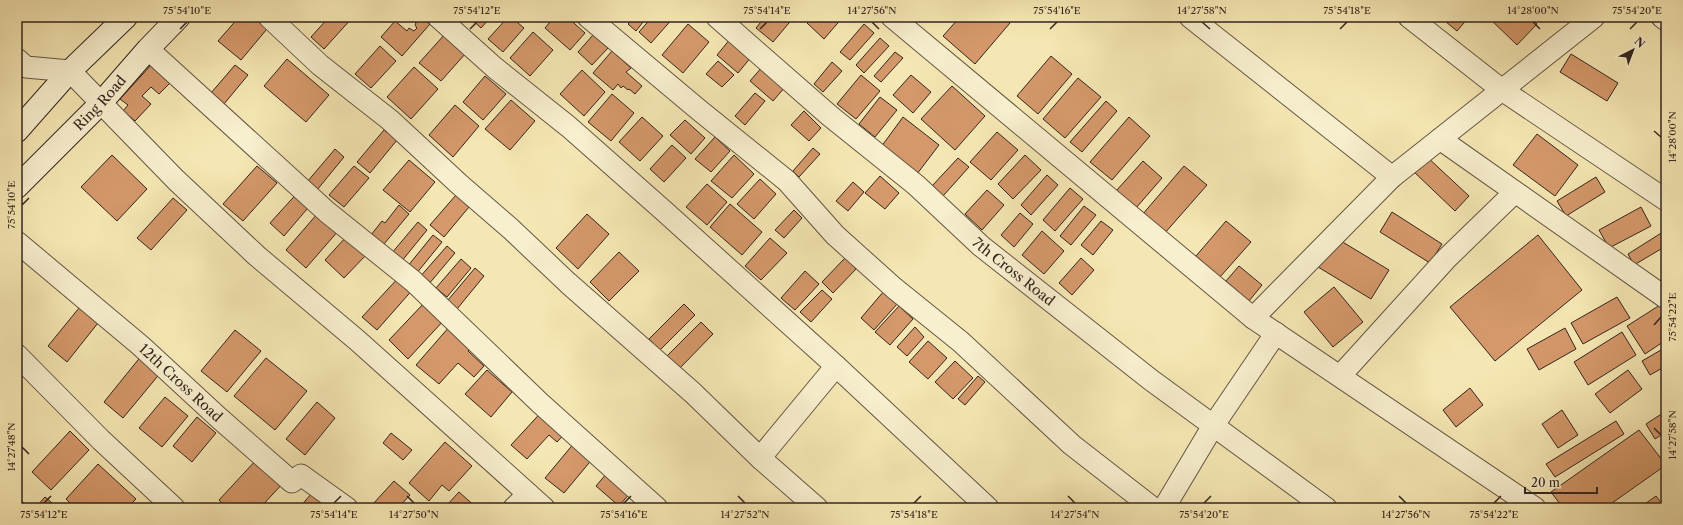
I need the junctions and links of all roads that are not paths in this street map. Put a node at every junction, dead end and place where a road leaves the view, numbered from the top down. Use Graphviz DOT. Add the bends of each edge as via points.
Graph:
graph roads {
  1 [pos="126,17"];
  2 [pos="179,17"];
  3 [pos="269,17"];
  4 [pos="438,17"];
  5 [pos="588,17"];
  6 [pos="717,17"];
  7 [pos="892,17"];
  8 [pos="1190,17"];
  9 [pos="1409,17"];
  10 [pos="1594,17"];
  11 [pos="1662,17"];
  12 [pos="1666,20"];
  13 [pos="148,49"];
  14 [pos="17,58"];
  15 [pos="70,71"];
  16 [pos="1502,90"];
  17 [pos="101,103"];
  18 [pos="17,131"];
  19 [pos="1440,139"];
  20 [pos="1392,177"];
  21 [pos="17,186"];
  22 [pos="1515,192"];
  23 [pos="1666,200"];
  24 [pos="17,242"];
  25 [pos="1666,298"];
  26 [pos="1253,318"];
  27 [pos="1276,333"];
  28 [pos="17,355"];
  29 [pos="836,366"];
  30 [pos="1340,376"];
  31 [pos="1213,426"];
  32 [pos="760,458"];
  33 [pos="521,501"];
  34 [pos="174,508"];
  35 [pos="347,508"];
  36 [pos="544,508"];
  37 [pos="657,508"];
  38 [pos="817,508"];
  39 [pos="988,508"];
  40 [pos="1153,508"];
  41 [pos="1164,508"];
  42 [pos="1326,508"];
  43 [pos="1535,508"];
  1 -- 15 [label="main road"];
  2 -- 13 [label="main road, Ring Road"];
  3 -- 32 [label="street" via="320,64 390,120 693,393"];
  4 -- 29 [label="street" via="495,68 569,127"];
  5 -- 40 [label="street" via="787,181 835,235 894,288 961,342 1072,445"];
  6 -- 31 [label="street, 7th Cross Road" via="830,116 916,185 981,246"];
  7 -- 26 [label="street"];
  8 -- 20 [label="street"];
  9 -- 16 [label="street"];
  10 -- 16 [label="street"];
  11 -- 12 [label="street"];
  13 -- 17 [label="main road, Ring Road"];
  13 -- 37 [label="street" via="316,202 413,281 540,403"];
  14 -- 15 [label="street" via="26,67"];
  15 -- 17 [label="street"];
  15 -- 18 [label="main road"];
  16 -- 19 [label="street"];
  16 -- 23 [label="street"];
  17 -- 21 [label="main road, Ring Road"];
  17 -- 33 [label="street" via="176,180 257,256 358,341"];
  19 -- 20 [label="street"];
  19 -- 22 [label="street"];
  20 -- 26 [label="street"];
  22 -- 25 [label="street"];
  22 -- 30 [label="street" via="1447,258"];
  24 -- 35 [label="street, 12th Cross Road" via="141,346 292,482 301,475"];
  26 -- 27 [label="street"];
  27 -- 30 [label="street"];
  27 -- 31 [label="street"];
  28 -- 34 [label="street" via="101,440"];
  29 -- 32 [label="street"];
  29 -- 39 [label="street"];
  30 -- 43 [label="street"];
  31 -- 41 [label="street"];
  31 -- 42 [label="street, 7th Cross Road"];
  32 -- 38 [label="street"];
  33 -- 36 [label="street"];
}
